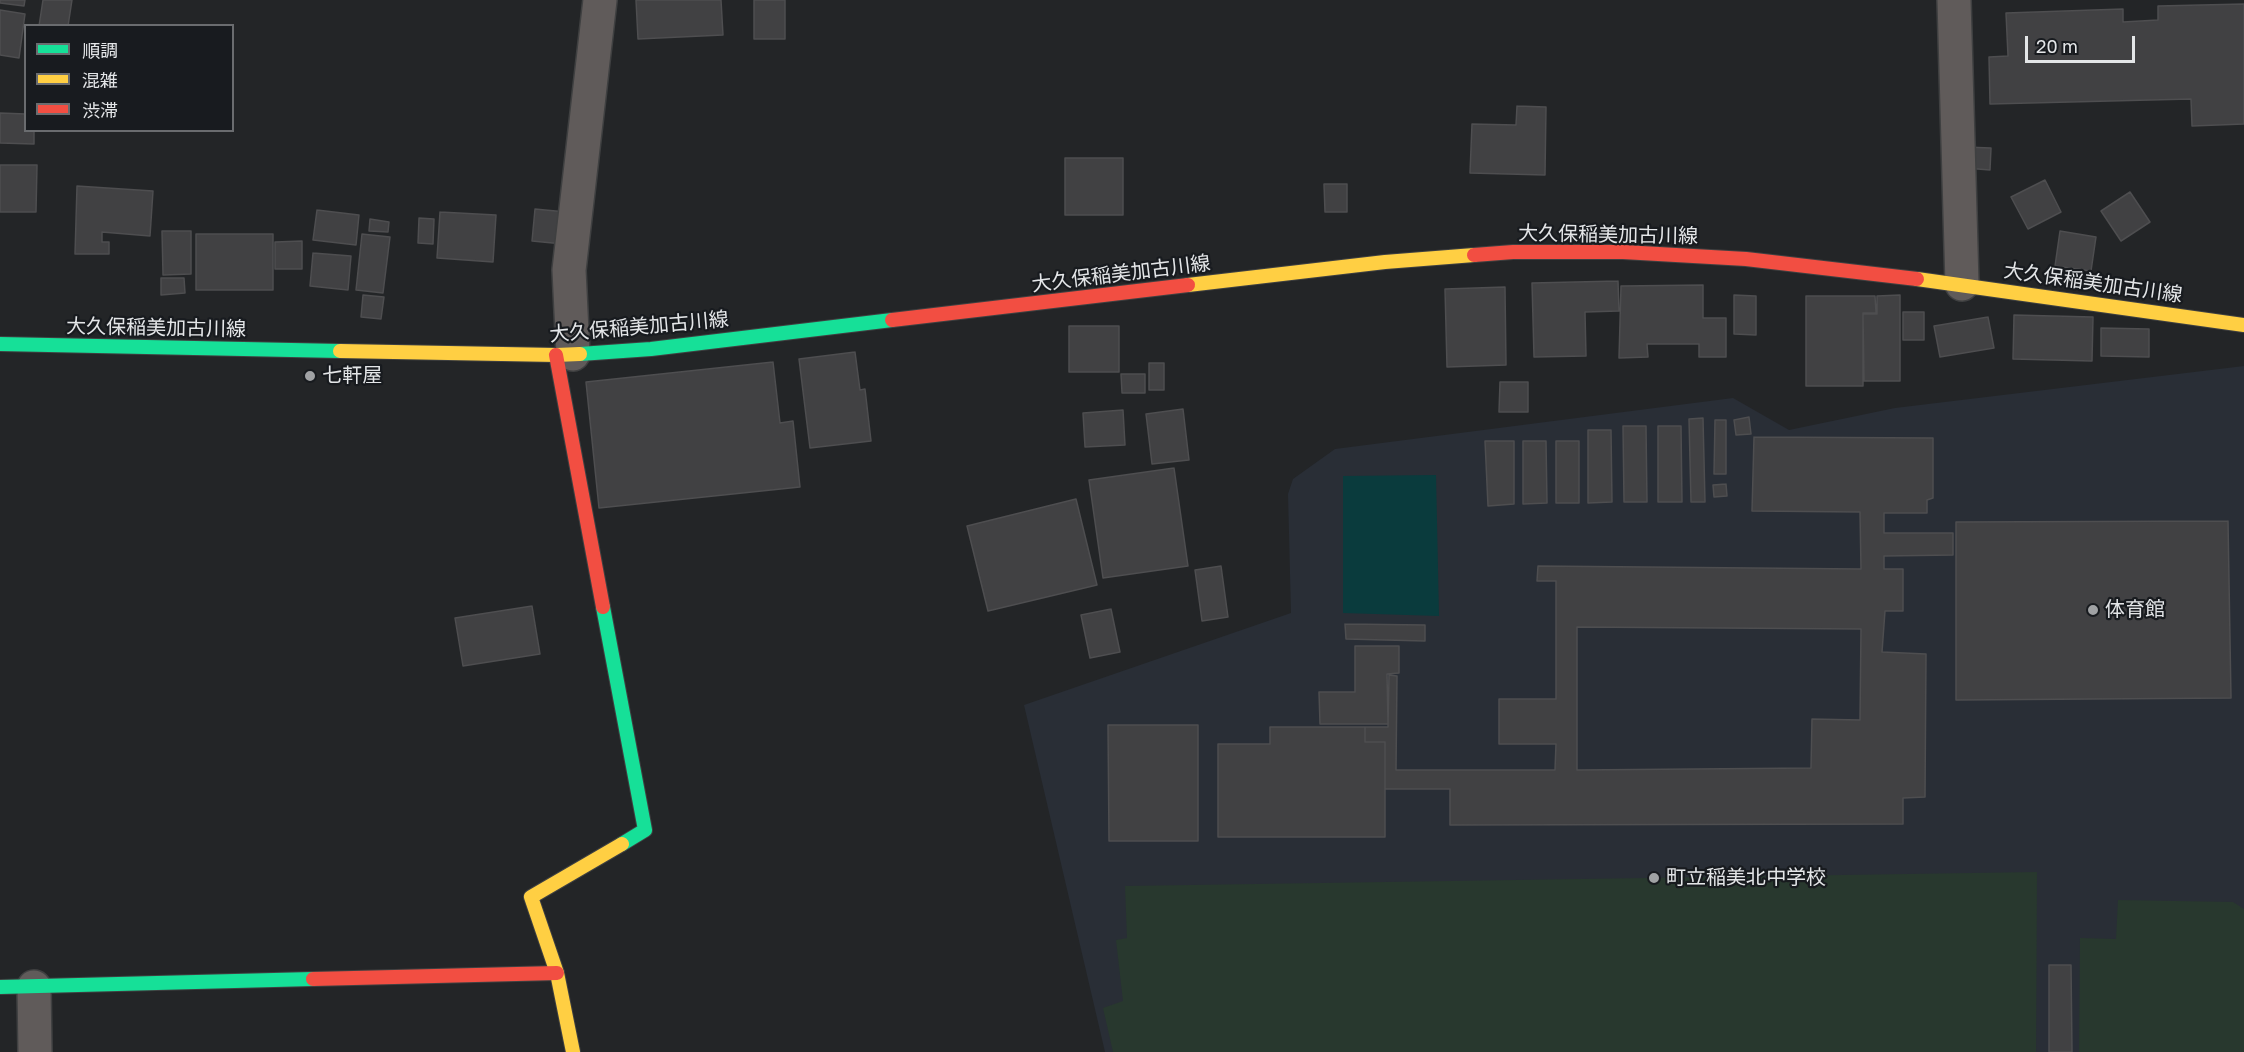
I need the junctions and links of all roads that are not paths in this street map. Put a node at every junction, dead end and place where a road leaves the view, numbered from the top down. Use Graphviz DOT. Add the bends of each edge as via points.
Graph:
graph roads {
  1 [pos="600,0"];
  2 [pos="1954,0"];
  3 [pos="1962,284"];
  4 [pos="2244,325"];
  5 [pos="0,344"];
  6 [pos="565,354"];
  7 [pos="557,973"];
  8 [pos="0,987"];
  9 [pos="34,987"];
  10 [pos="35,1052"];
  11 [pos="573,1052"];
  1 -- 6 [label="street" via="569,270"];
  2 -- 3 [label="street"];
  3 -- 4 [label="main road, 大久保稲美加古川線"];
  3 -- 6 [label="main road, 大久保稲美加古川線" via="1746,259 1623,252 1513,252 1350,266 651,350"];
  5 -- 6 [label="main road, 大久保稲美加古川線"];
  6 -- 7 [label="main road" via="645,830 531,897"];
  7 -- 9 [label="main road"];
  7 -- 11 [label="main road"];
  8 -- 9 [label="main road"];
  9 -- 10 [label="street"];
}
